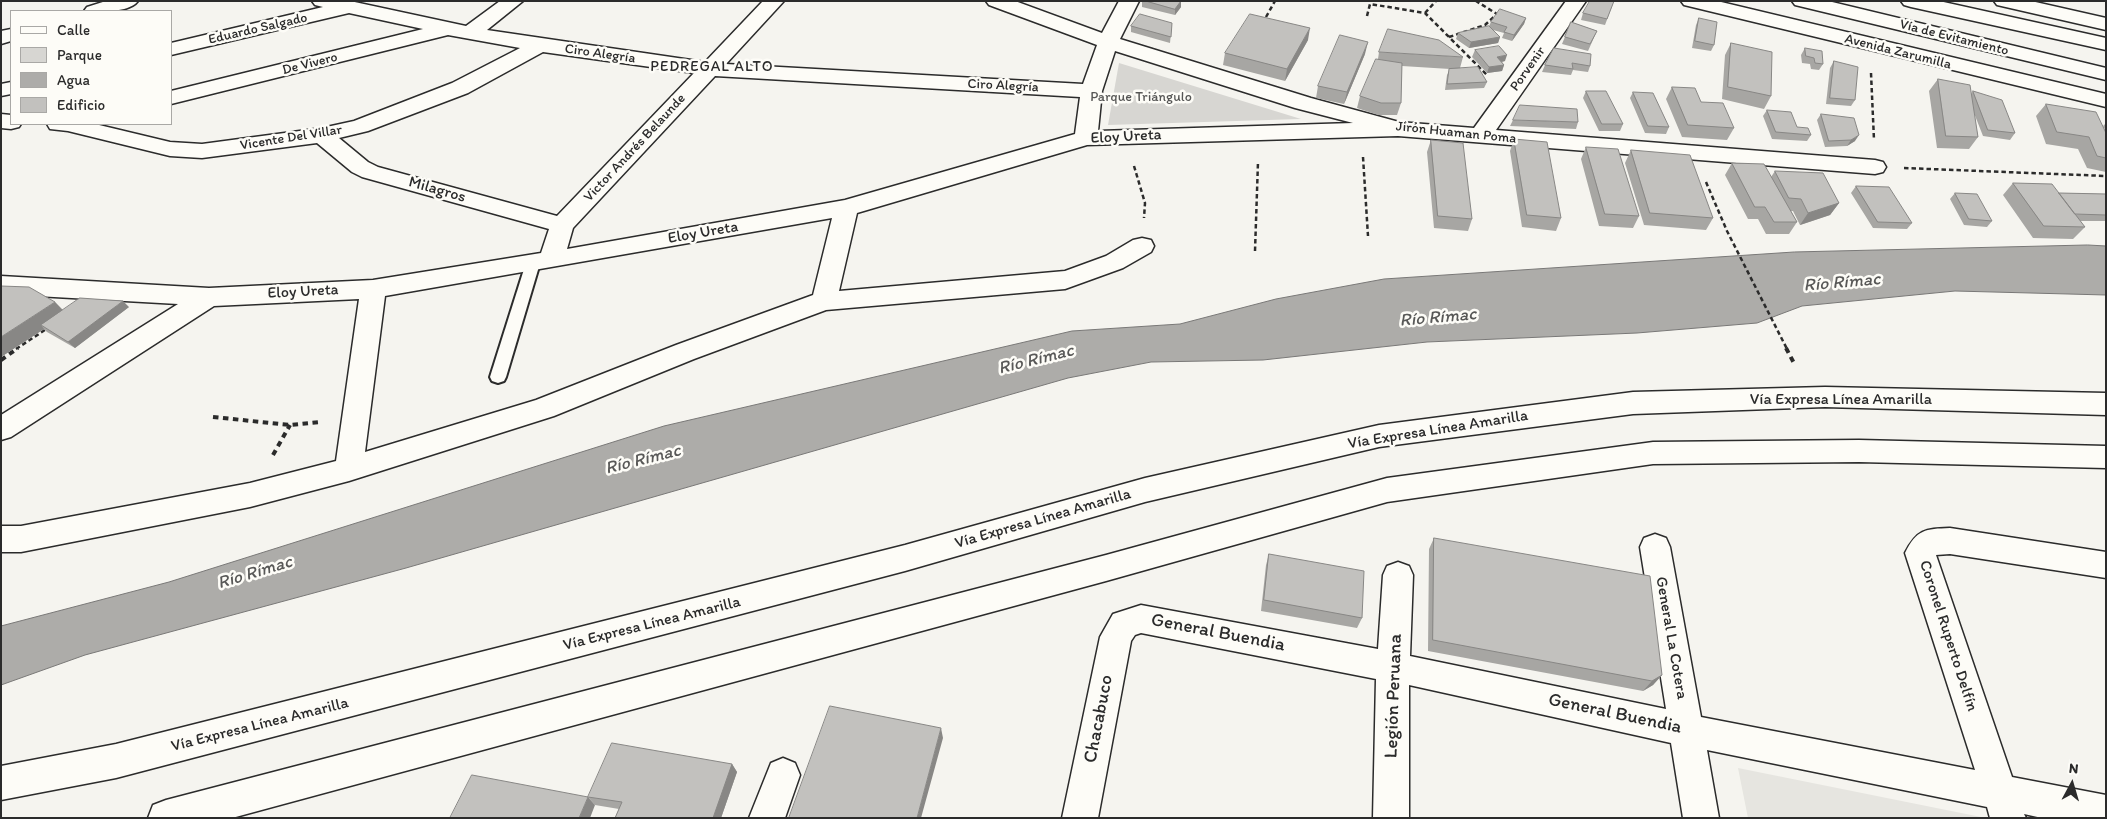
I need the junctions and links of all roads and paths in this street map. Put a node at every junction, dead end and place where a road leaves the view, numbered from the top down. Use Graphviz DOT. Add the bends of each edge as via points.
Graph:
graph roads {
  1 [pos="128,1"];
  2 [pos="322,1"];
  3 [pos="365,1"];
  4 [pos="513,1"];
  5 [pos="996,1"];
  6 [pos="1129,1"];
  7 [pos="1275,1"];
  8 [pos="1436,1"];
  9 [pos="1476,1"];
  10 [pos="1576,1"];
  11 [pos="1691,1"];
  12 [pos="1802,1"];
  13 [pos="1911,1"];
  14 [pos="2004,1"];
  15 [pos="767,2"];
  16 [pos="346,8"];
  17 [pos="97,10"];
  18 [pos="1425,13"];
  19 [pos="1366,16"];
  20 [pos="1266,17"];
  21 [pos="2106,24"];
  22 [pos="449,29"];
  23 [pos="471,32"];
  24 [pos="1449,37"];
  25 [pos="1108,42"];
  26 [pos="2106,44"];
  27 [pos="540,45"];
  28 [pos="1870,45"];
  29 [pos="172,49"];
  30 [pos="711,68"];
  31 [pos="2106,74"];
  32 [pos="1092,91"];
  33 [pos="1509,97"];
  34 [pos="172,98"];
  35 [pos="2106,101"];
  36 [pos="73,125"];
  37 [pos="1361,129"];
  38 [pos="1398,129"];
  39 [pos="1259,131"];
  40 [pos="322,135"];
  41 [pos="1124,136"];
  42 [pos="1480,136"];
  43 [pos="1086,138"];
  44 [pos="1695,154"];
  45 [pos="1875,167"];
  46 [pos="2106,176"];
  47 [pos="846,208"];
  48 [pos="562,225"];
  49 [pos="1368,236"];
  50 [pos="1142,246"];
  51 [pos="1255,251"];
  52 [pos="542,261"];
  53 [pos="1,285"];
  54 [pos="373,289"];
  55 [pos="103,292"];
  56 [pos="209,297"];
  57 [pos="824,301"];
  58 [pos="1783,342"];
  59 [pos="1,360"];
  60 [pos="498,377"];
  61 [pos="2106,404"];
  62 [pos="213,417"];
  63 [pos="356,418"];
  64 [pos="1,429"];
  65 [pos="2106,458"];
  66 [pos="350,469"];
  67 [pos="1,539"];
  68 [pos="1655,547"];
  69 [pos="2106,565"];
  70 [pos="1398,575"];
  71 [pos="1124,624"];
  72 [pos="1393,667"];
  73 [pos="1687,730"];
  74 [pos="783,775"];
  75 [pos="1,783"];
  76 [pos="2003,804"];
  77 [pos="2106,813"];
  78 [pos="166,818"];
  79 [pos="767,818"];
  80 [pos="1080,818"];
  81 [pos="1391,818"];
  82 [pos="1701,818"];
  1 -- 17 [label="main road"];
  2 -- 16 [label="main road, Ciro Alegría"];
  3 -- 16 [label="main road, Eduardo Salgado"];
  4 -- 23 [label="main road"];
  5 -- 25 [label="main road, Jirón Huaman Poma"];
  6 -- 25 [label="main road"];
  7 -- 20 [label="path"];
  8 -- 18 [label="path"];
  9 -- 24 [label="path" via="1497,14 1485,25"];
  10 -- 33 [label="main road, Porvenir"];
  11 -- 28 [label="main road, Avenida Zarumilla"];
  12 -- 31 [label="main road, Vía de Evitamiento"];
  13 -- 26 [label="main road, Vía de Evitamiento"];
  14 -- 21 [label="main road"];
  15 -- 30 [label="main road, Victor Andrés Belaunde"];
  16 -- 22 [label="main road, Ciro Alegría"];
  16 -- 29 [label="main road, Eduardo Salgado"];
  18 -- 19 [label="path" via="1370,4"];
  18 -- 24 [label="path"];
  22 -- 23 [label="main road, Ciro Alegría"];
  22 -- 34 [label="main road, De Vivero"];
  23 -- 27 [label="main road, Ciro Alegría"];
  24 -- 33 [label="path"];
  25 -- 32 [label="main road"];
  25 -- 38 [label="main road, Jirón Huaman Poma"];
  27 -- 30 [label="main road, Ciro Alegría"];
  27 -- 40 [label="main road, Vicente Del Villar" via="460,88 378,119"];
  28 -- 35 [label="main road, Avenida Zarumilla"];
  28 -- 45 [label="path"];
  30 -- 32 [label="main road, Ciro Alegría"];
  30 -- 48 [label="main road, Victor Andrés Belaunde"];
  32 -- 43 [label="main road"];
  33 -- 42 [label="main road, Porvenir"];
  36 -- 40 [label="main road, Vicente Del Villar" via="170,149 202,150"];
  37 -- 38 [label="main road, Eloy Ureta"];
  37 -- 39 [label="main road, Eloy Ureta"];
  37 -- 49 [label="path"];
  38 -- 42 [label="main road, Jirón Huaman Poma"];
  39 -- 41 [label="main road, Eloy Ureta"];
  39 -- 51 [label="path"];
  40 -- 48 [label="main road, Milagros" via="370,172"];
  41 -- 43 [label="main road, Eloy Ureta"];
  41 -- 50 [label="path" via="1145,203"];
  42 -- 44 [label="main road, Jirón Huaman Poma"];
  43 -- 47 [label="main road, Eloy Ureta"];
  44 -- 45 [label="main road, Jirón Huaman Poma"];
  44 -- 58 [label="path" via="1727,231"];
  45 -- 46 [label="path"];
  47 -- 52 [label="main road, Eloy Ureta"];
  47 -- 57 [label="main road"];
  48 -- 52 [label="main road, Victor Andrés Belaunde"];
  50 -- 57 [label="main road" via="1119,262 1065,280"];
  52 -- 54 [label="main road, Eloy Ureta"];
  52 -- 60 [label="lane"];
  53 -- 55 [label="main road, Eloy Ureta"];
  54 -- 56 [label="main road, Eloy Ureta"];
  54 -- 63 [label="main road"];
  55 -- 56 [label="main road, Eloy Ureta"];
  55 -- 59 [label="path"];
  56 -- 64 [label="main road"];
  57 -- 66 [label="main road" via="544,408"];
  61 -- 75 [label="main road, Vía Expresa Línea Amarilla" via="1825,397 1632,403 1379,436 1145,490 905,558 116,762"];
  62 -- 63 [label="path" via="290,425"];
  63 -- 66 [label="main road"];
  65 -- 78 [label="main road" via="1859,451 1653,453 1387,490"];
  66 -- 67 [label="main road" via="250,495 21,539"];
  68 -- 73 [label="main road, General La Cotera"];
  69 -- 76 [label="main road, Coronel Ruperto Delfín" via="1950,541 1928,542 1920,553"];
  70 -- 72 [label="main road, Legión Peruana"];
  71 -- 72 [label="main road, General Buendia" via="1141,619"];
  71 -- 80 [label="main road, Chacabuco" via="1111,655"];
  72 -- 73 [label="main road, General Buendia"];
  72 -- 81 [label="main road, Legión Peruana"];
  73 -- 76 [label="main road, General Buendia"];
  73 -- 82 [label="main road, General La Cotera"];
  74 -- 79 [label="main road"];
  76 -- 77 [label="main road, General Buendia"];
}
